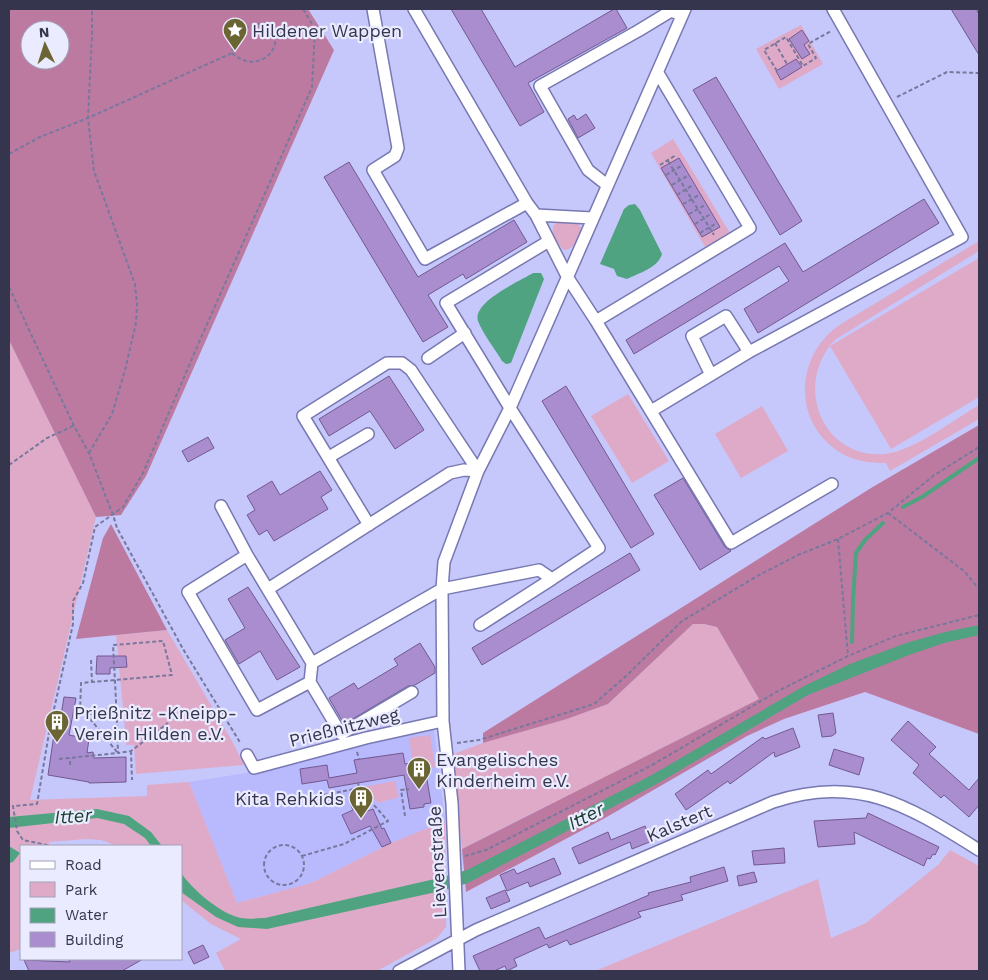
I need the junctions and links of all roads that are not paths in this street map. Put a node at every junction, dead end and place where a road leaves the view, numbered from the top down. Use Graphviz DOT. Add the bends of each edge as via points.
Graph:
graph roads {
  1 [pos="373,9"];
  2 [pos="414,9"];
  3 [pos="833,9"];
  4 [pos="684,12"];
  5 [pos="658,73"];
  6 [pos="607,185"];
  7 [pos="527,203"];
  8 [pos="536,215"];
  9 [pos="592,218"];
  10 [pos="549,241"];
  11 [pos="568,278"];
  12 [pos="596,321"];
  13 [pos="464,333"];
  14 [pos="749,352"];
  15 [pos="428,358"];
  16 [pos="711,375"];
  17 [pos="510,408"];
  18 [pos="651,411"];
  19 [pos="368,434"];
  20 [pos="328,457"];
  21 [pos="478,471"];
  22 [pos="832,484"];
  23 [pos="221,506"];
  24 [pos="369,524"];
  25 [pos="248,555"];
  26 [pos="552,579"];
  27 [pos="268,589"];
  28 [pos="442,589"];
  29 [pos="480,625"];
  30 [pos="312,663"];
  31 [pos="310,682"];
  32 [pos="412,692"];
  33 [pos="443,721"];
  34 [pos="247,755"];
  35 [pos="979,850"];
  36 [pos="459,940"];
  37 [pos="398,971"];
  38 [pos="459,971"];
  1 -- 7 [label="street" via="398,148 395,156 373,170 425,259"];
  2 -- 7 [label="street"];
  3 -- 14 [label="street" via="962,237"];
  4 -- 5 [label="street, Lievenstraße"];
  4 -- 6 [label="street" via="671,11 540,86 588,170"];
  5 -- 6 [label="street, Lievenstraße"];
  5 -- 12 [label="street" via="750,228"];
  6 -- 9 [label="street, Lievenstraße"];
  7 -- 8 [label="street"];
  8 -- 9 [label="street"];
  8 -- 10 [label="street"];
  9 -- 11 [label="street, Lievenstraße"];
  10 -- 11 [label="street"];
  10 -- 13 [label="street" via="446,303"];
  11 -- 12 [label="street"];
  11 -- 17 [label="street, Lievenstraße"];
  12 -- 18 [label="street"];
  13 -- 15 [label="street"];
  13 -- 17 [label="street"];
  14 -- 16 [label="street"];
  14 -- 16 [label="street" via="726,316 700,331 692,336"];
  16 -- 18 [label="street"];
  17 -- 21 [label="street, Lievenstraße"];
  17 -- 26 [label="street" via="599,548"];
  18 -- 22 [label="street" via="731,543"];
  19 -- 20 [label="street"];
  20 -- 21 [label="street" via="303,416 387,363 402,363 411,370"];
  20 -- 24 [label="street"];
  21 -- 24 [label="street" via="450,473"];
  21 -- 28 [label="street, Lievenstraße" via="444,562"];
  23 -- 25 [label="street"];
  24 -- 27 [label="street"];
  25 -- 27 [label="street"];
  25 -- 31 [label="street" via="188,592 257,710"];
  26 -- 28 [label="street" via="539,570"];
  26 -- 29 [label="street"];
  27 -- 30 [label="street"];
  28 -- 30 [label="street"];
  28 -- 33 [label="street, Lievenstraße"];
  30 -- 31 [label="street"];
  31 -- 32 [label="street" via="341,734"];
  33 -- 34 [label="street, Prießnitzweg" via="254,768"];
  33 -- 36 [label="street, Lievenstraße" via="452,803"];
  35 -- 36 [label="street, Kalstert" via="899,804 872,795 820,792 794,796 631,862"];
  36 -- 37 [label="street, Kalstert"];
  36 -- 38 [label="street, Lievenstraße"];
}
